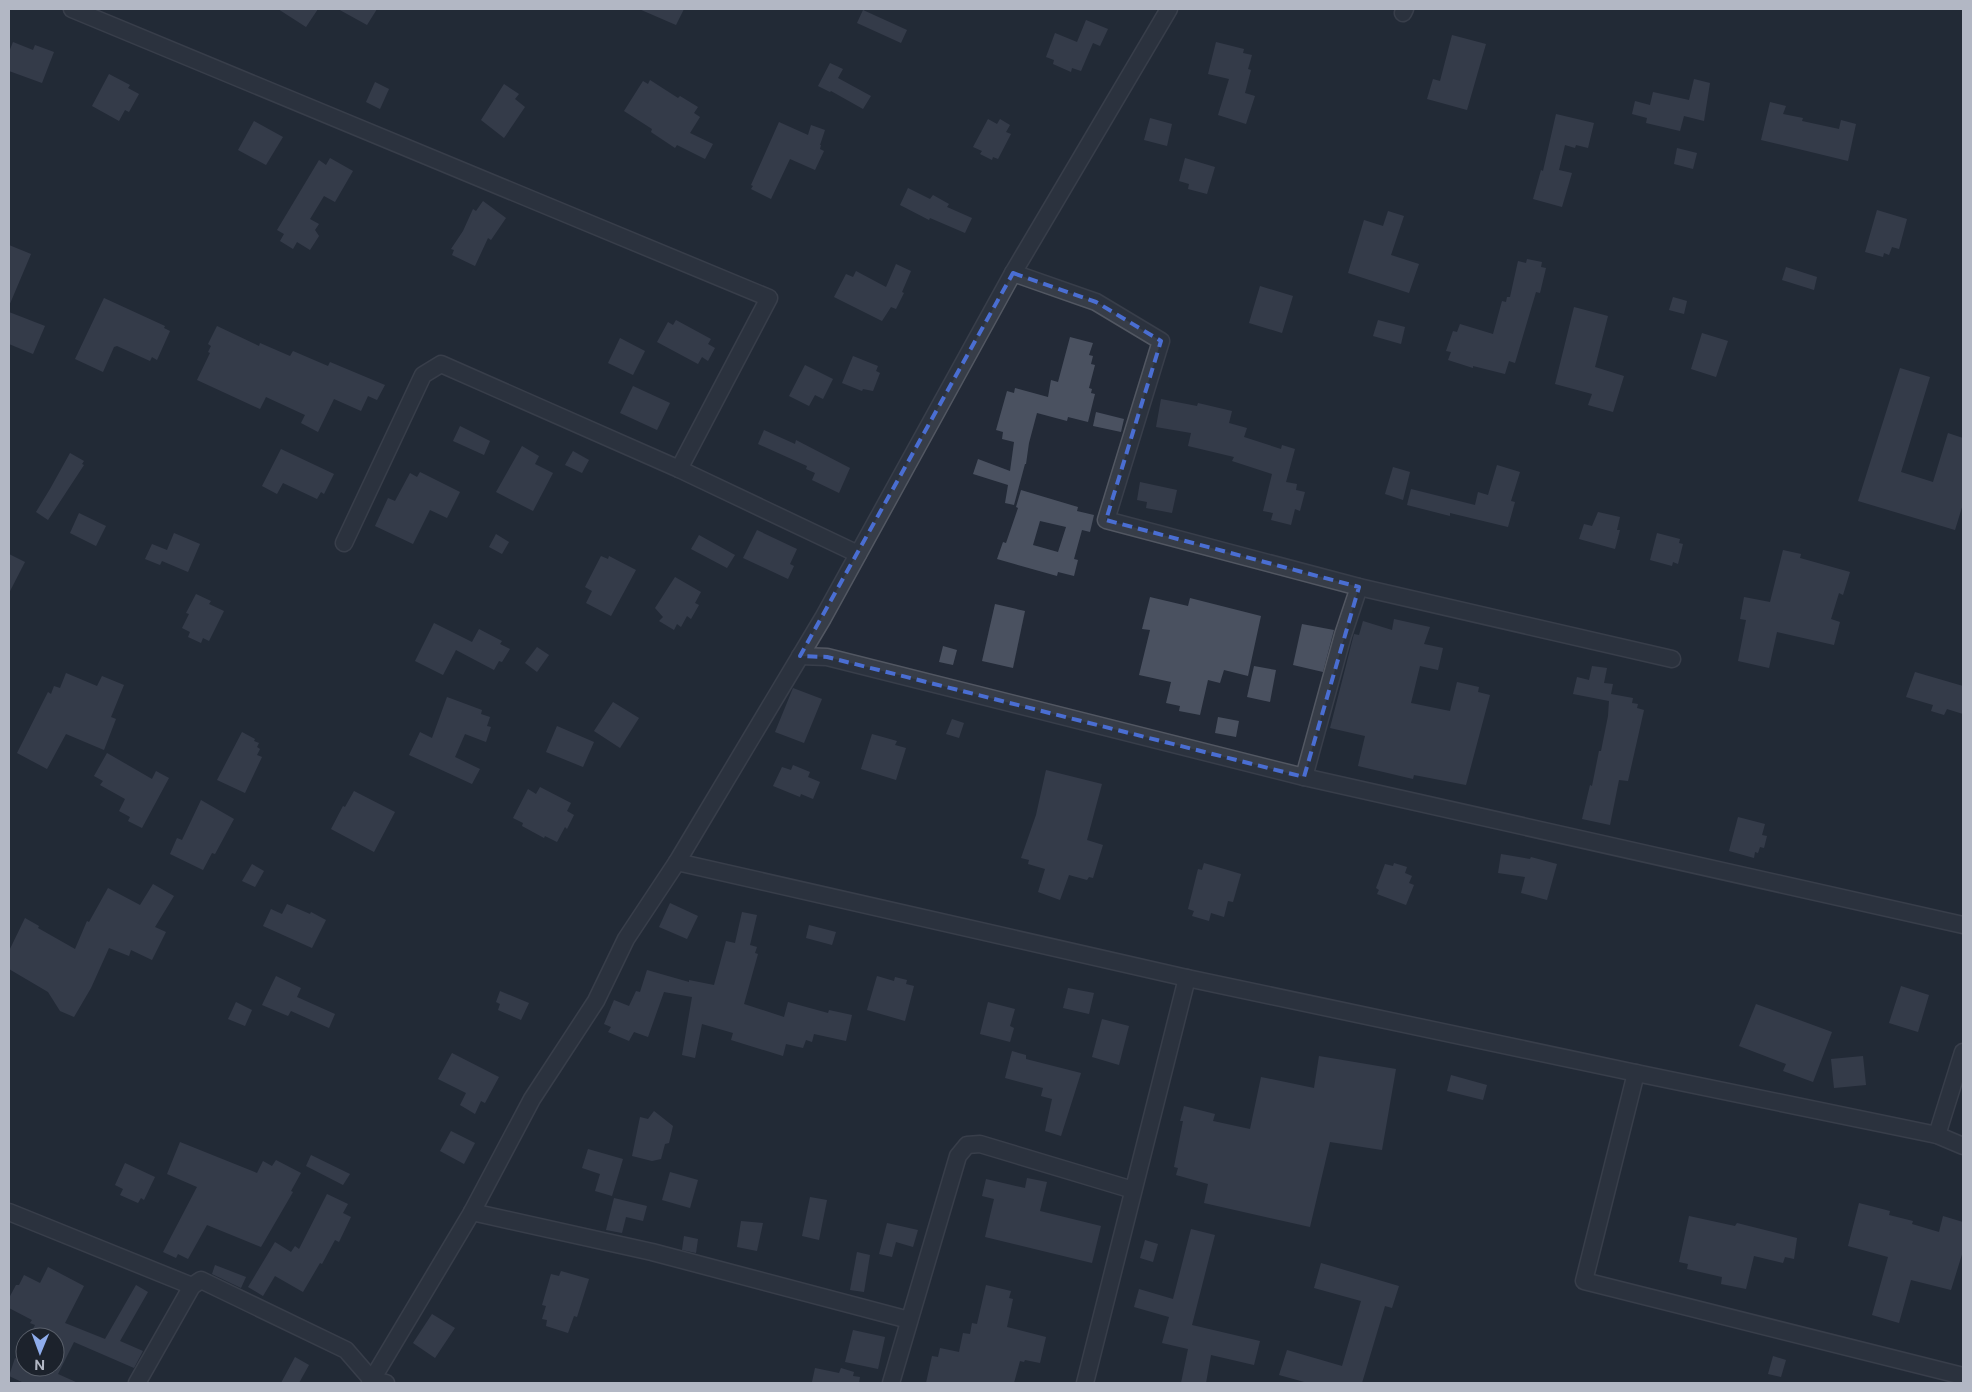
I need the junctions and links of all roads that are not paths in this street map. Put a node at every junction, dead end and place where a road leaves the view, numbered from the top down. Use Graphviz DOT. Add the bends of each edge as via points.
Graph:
graph roads {
  1 [pos="72,9"];
  2 [pos="1169,9"];
  3 [pos="1013,273"];
  4 [pos="678,469"];
  5 [pos="344,543"];
  6 [pos="858,554"];
  7 [pos="1358,587"];
  8 [pos="800,656"];
  9 [pos="1672,660"];
  10 [pos="1304,777"];
  11 [pos="678,862"];
  12 [pos="1963,925"];
  13 [pos="1187,978"];
  14 [pos="1963,1052"];
  15 [pos="1636,1073"];
  16 [pos="1937,1135"];
  17 [pos="1963,1146"];
  18 [pos="1134,1190"];
  19 [pos="9,1212"];
  20 [pos="472,1212"];
  21 [pos="192,1286"];
  22 [pos="909,1320"];
  23 [pos="1963,1376"];
  24 [pos="376,1382"];
  25 [pos="137,1383"];
  26 [pos="891,1383"];
  27 [pos="1085,1383"];
  1 -- 4 [label="street" via="769,298"];
  2 -- 3 [label="street"];
  3 -- 6 [label="street"];
  3 -- 7 [label="street" via="1096,302 1161,341 1106,520"];
  4 -- 5 [label="street" via="441,364 422,375"];
  4 -- 6 [label="street"];
  6 -- 8 [label="street"];
  7 -- 9 [label="street"];
  7 -- 10 [label="street"];
  8 -- 10 [label="street" via="827,657"];
  8 -- 11 [label="street"];
  10 -- 12 [label="street"];
  11 -- 13 [label="street"];
  11 -- 20 [label="street" via="626,939 596,1001 532,1099"];
  13 -- 15 [label="street"];
  13 -- 18 [label="street"];
  14 -- 16 [label="street"];
  15 -- 16 [label="street"];
  15 -- 23 [label="street" via="1584,1281"];
  16 -- 17 [label="street"];
  18 -- 22 [label="street" via="980,1144 967,1145 958,1156"];
  18 -- 27 [label="street"];
  19 -- 21 [label="street"];
  20 -- 22 [label="street" via="652,1252"];
  20 -- 24 [label="street"];
  21 -- 24 [label="street" via="201,1280 346,1350"];
  21 -- 25 [label="street"];
  22 -- 26 [label="street"];
}
